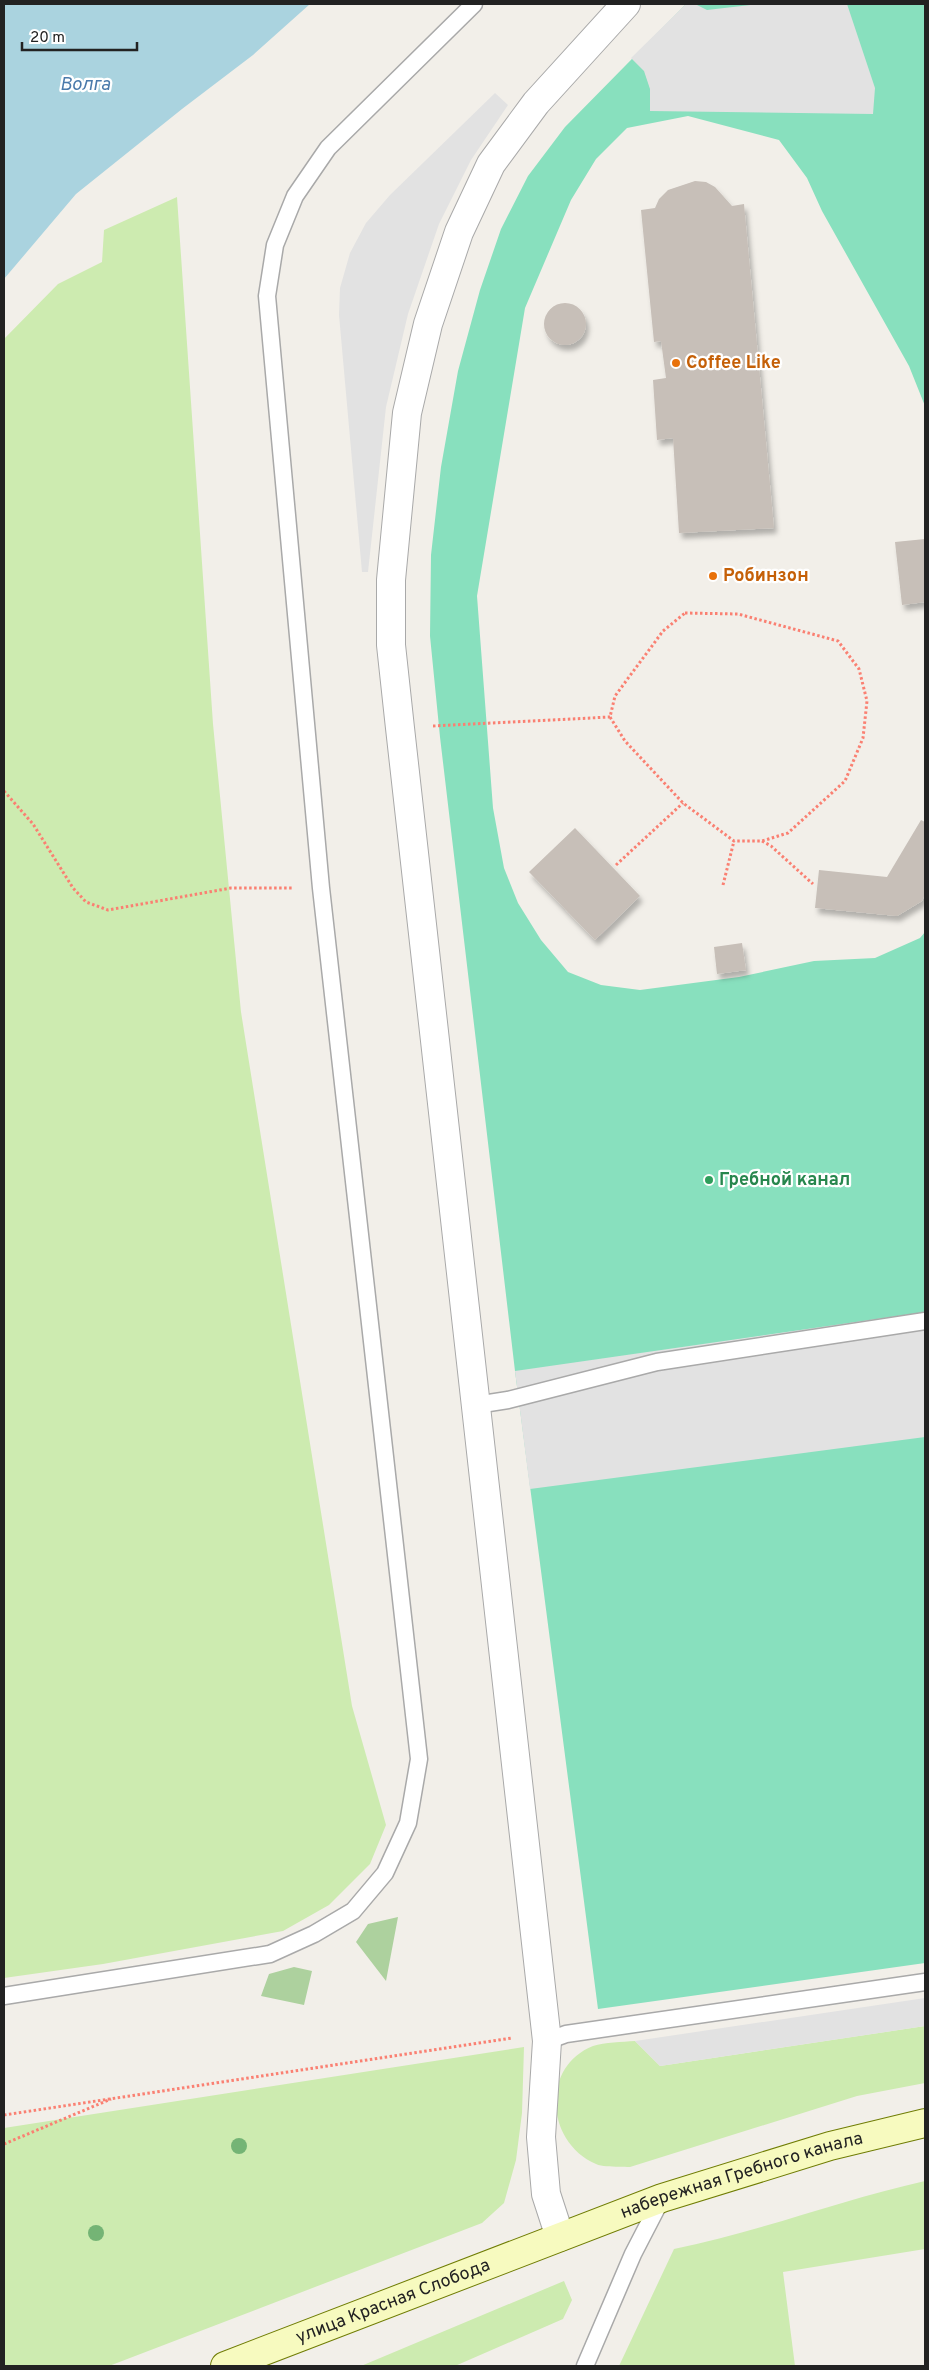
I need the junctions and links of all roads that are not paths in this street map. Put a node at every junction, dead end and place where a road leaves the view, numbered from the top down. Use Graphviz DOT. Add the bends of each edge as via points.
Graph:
graph roads {
  1 [pos="474,4"];
  2 [pos="626,4"];
  3 [pos="925,1321"];
  4 [pos="476,1405"];
  5 [pos="925,1982"];
  6 [pos="4,1996"];
  7 [pos="547,2040"];
  8 [pos="925,2123"];
  9 [pos="662,2198"];
  10 [pos="560,2237"];
  11 [pos="234,2365"];
  12 [pos="585,2366"];
  1 -- 6 [label="lane" via="328,148 295,196 275,245 267,296 322,888 419,1759 408,1823 385,1873 353,1910 314,1934 270,1954"];
  2 -- 4 [label="street" via="536,103 491,164 459,232 428,324 407,414 391,580 392,645"];
  3 -- 4 [label="lane" via="656,1362 508,1400"];
  4 -- 7 [label="street"];
  5 -- 7 [label="lane" via="566,2034"];
  7 -- 10 [label="street" via="541,2137 546,2194"];
  8 -- 9 [label="street, набережная Гребного канала" via="830,2146"];
  9 -- 10 [label="street, набережная Гребного канала"];
  9 -- 12 [label="lane" via="633,2254"];
  10 -- 11 [label="street, улица Красная Слобода"];
}
